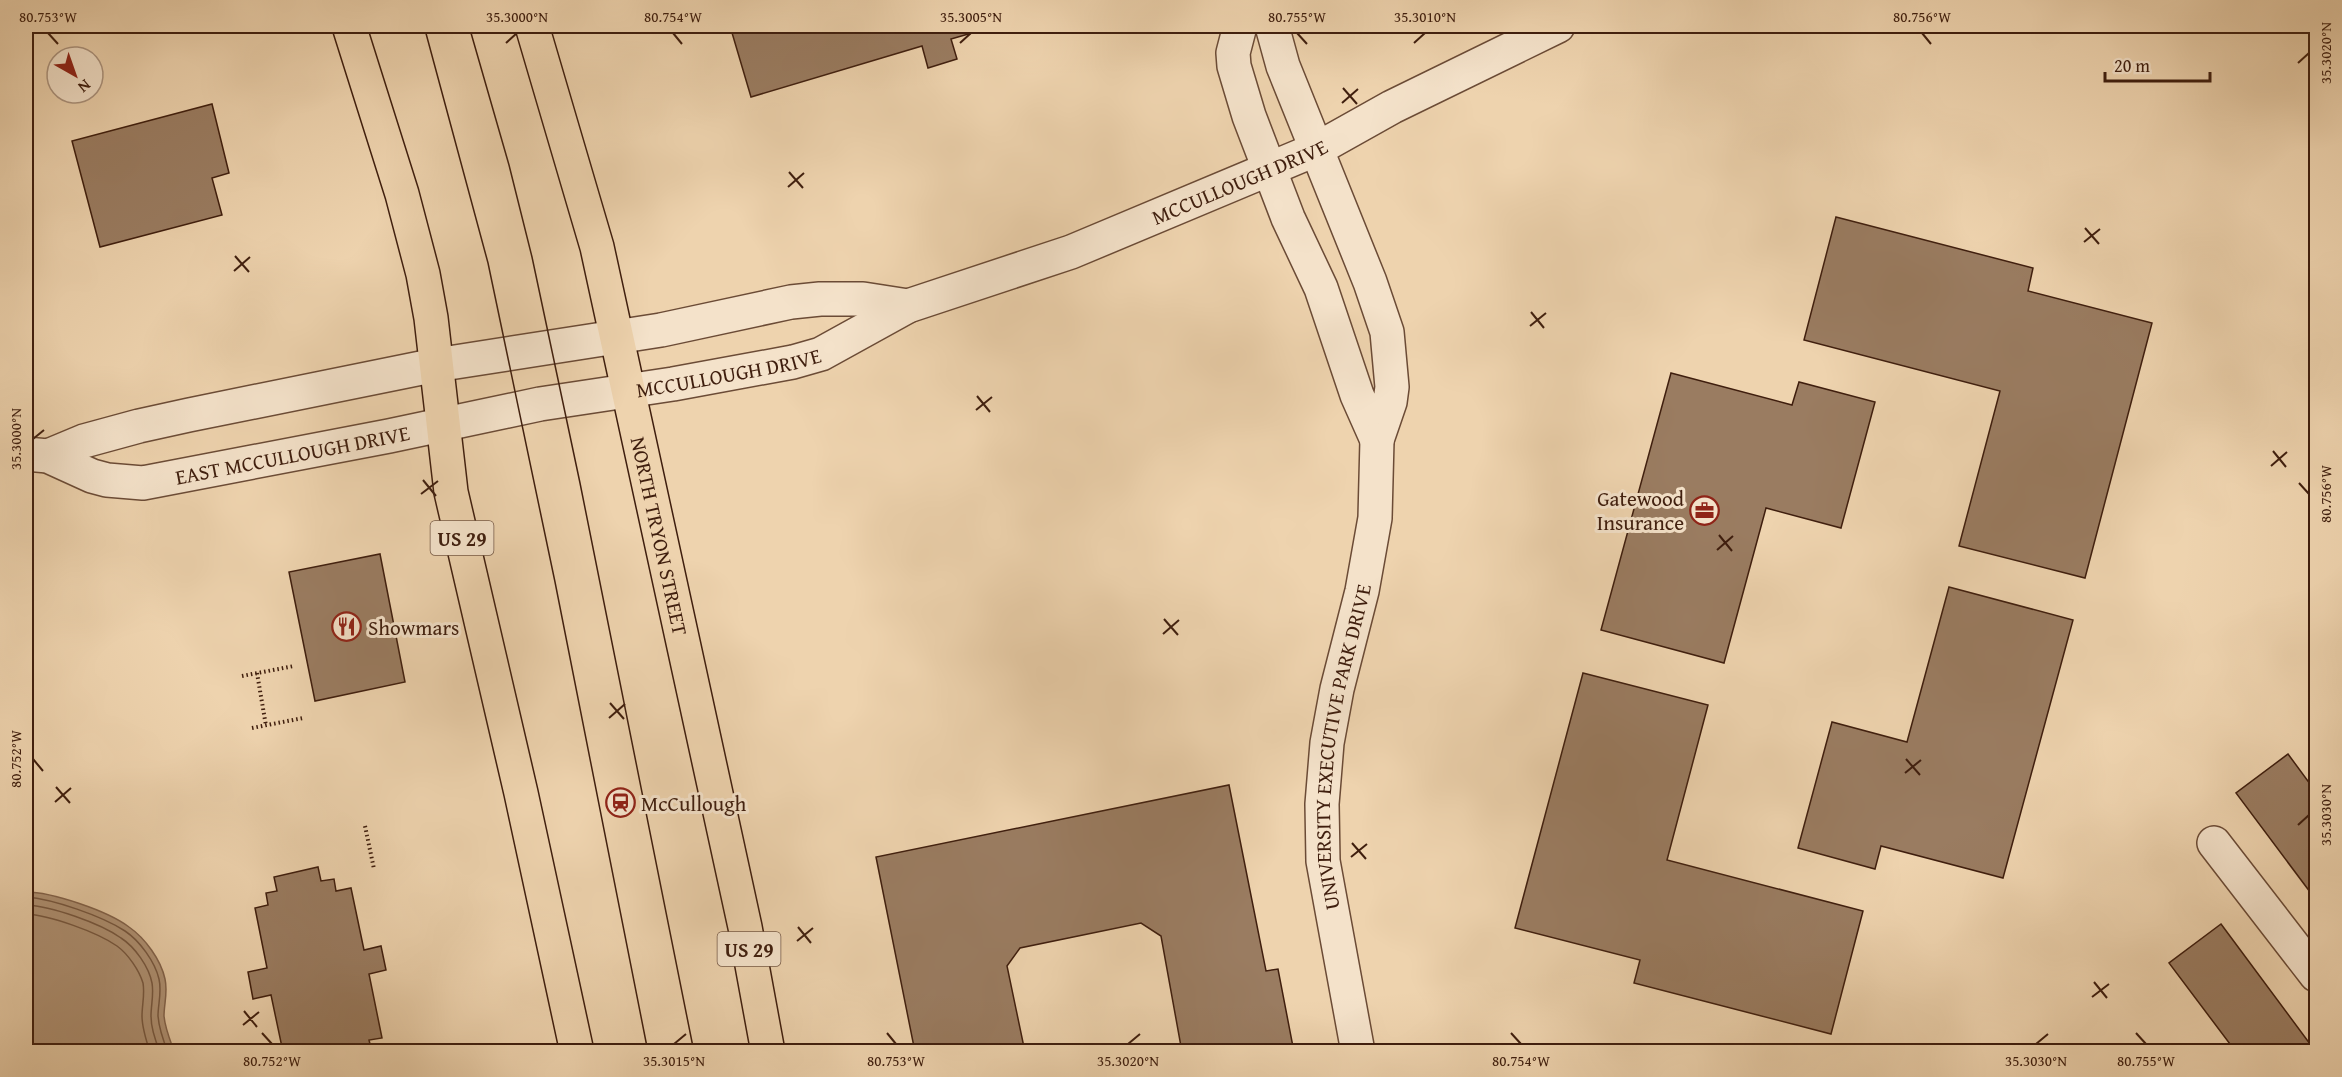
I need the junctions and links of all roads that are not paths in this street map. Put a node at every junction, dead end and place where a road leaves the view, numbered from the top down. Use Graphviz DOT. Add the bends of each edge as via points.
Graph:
graph roads {
  1 [pos="349,26"];
  2 [pos="532,26"];
  3 [pos="1240,26"];
  4 [pos="1272,26"];
  5 [pos="1558,26"];
  6 [pos="1317,148"];
  7 [pos="1268,169"];
  8 [pos="908,306"];
  9 [pos="616,337"];
  10 [pos="529,351"];
  11 [pos="436,365"];
  12 [pos="629,391"];
  13 [pos="540,404"];
  14 [pos="443,425"];
  15 [pos="1377,440"];
  16 [pos="37,455"];
  17 [pos="2214,843"];
  18 [pos="2316,975"];
  19 [pos="577,1052"];
  20 [pos="768,1052"];
  21 [pos="1358,1052"];
  1 -- 11 [label="main road, US 29" via="399,183 423,274"];
  2 -- 9 [label="main road, NORTH TRYON STREET / US 29" via="597,247"];
  3 -- 7 [label="street, UNIVERSITY EXECUTIVE PARK DRIVE" via="1233,52 1234,66"];
  4 -- 6 [label="street, UNIVERSITY EXECUTIVE PARK DRIVE" via="1283,66"];
  5 -- 6 [label="street, MCCULLOUGH DRIVE"];
  6 -- 7 [label="street, MCCULLOUGH DRIVE"];
  6 -- 15 [label="street, UNIVERSITY EXECUTIVE PARK DRIVE" via="1387,332 1392,387"];
  7 -- 8 [label="street, MCCULLOUGH DRIVE" via="1071,252"];
  7 -- 15 [label="street, UNIVERSITY EXECUTIVE PARK DRIVE" via="1321,288 1357,395"];
  8 -- 9 [label="street, MCCULLOUGH DRIVE" via="863,299 791,302"];
  8 -- 12 [label="street, MCCULLOUGH DRIVE" via="821,354"];
  9 -- 10 [label="street, MCCULLOUGH DRIVE"];
  9 -- 12 [label="main road, NORTH TRYON STREET / US 29"];
  10 -- 11 [label="street, EAST MCCULLOUGH DRIVE"];
  11 -- 14 [label="main road, US 29"];
  11 -- 16 [label="street, EAST MCCULLOUGH DRIVE" via="139,426"];
  12 -- 13 [label="street, MCCULLOUGH DRIVE"];
  12 -- 20 [label="main road, NORTH TRYON STREET / US 29" via="745,927"];
  13 -- 14 [label="street, EAST MCCULLOUGH DRIVE"];
  14 -- 16 [label="street, EAST MCCULLOUGH DRIVE" via="143,483 92,476"];
  14 -- 19 [label="main road, US 29" via="451,492"];
  15 -- 21 [label="street, UNIVERSITY EXECUTIVE PARK DRIVE" via="1375,518 1362,591 1337,689 1322,804 1323,861"];
  17 -- 18 [label="street"];
}
